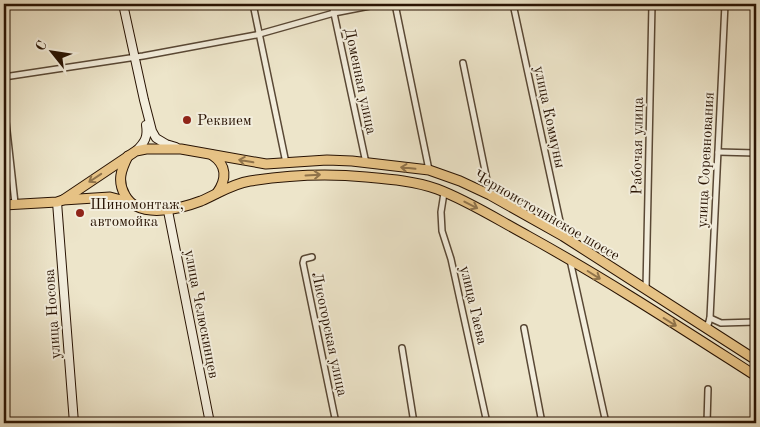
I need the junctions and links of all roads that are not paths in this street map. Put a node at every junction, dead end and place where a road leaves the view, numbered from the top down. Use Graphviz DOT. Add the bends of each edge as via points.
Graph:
graph roads {
  1 [pos="123,4"];
  2 [pos="253,4"];
  3 [pos="332,4"];
  4 [pos="380,4"];
  5 [pos="395,4"];
  6 [pos="513,4"];
  7 [pos="652,4"];
  8 [pos="725,4"];
  9 [pos="334,13"];
  10 [pos="260,33"];
  11 [pos="134,57"];
  12 [pos="463,63"];
  13 [pos="4,78"];
  14 [pos="144,100"];
  15 [pos="4,104"];
  16 [pos="181,149"];
  17 [pos="718,152"];
  18 [pos="756,153"];
  19 [pos="132,154"];
  20 [pos="212,155"];
  21 [pos="286,163"];
  22 [pos="366,163"];
  23 [pos="430,170"];
  24 [pos="444,193"];
  25 [pos="215,195"];
  26 [pos="490,195"];
  27 [pos="60,201"];
  28 [pos="129,202"];
  29 [pos="15,203"];
  30 [pos="4,205"];
  31 [pos="168,210"];
  32 [pos="563,236"];
  33 [pos="571,242"];
  34 [pos="312,257"];
  35 [pos="566,258"];
  36 [pos="646,289"];
  37 [pos="710,318"];
  38 [pos="756,322"];
  39 [pos="524,328"];
  40 [pos="707,328"];
  41 [pos="402,348"];
  42 [pos="756,360"];
  43 [pos="756,376"];
  44 [pos="708,389"];
  45 [pos="74,423"];
  46 [pos="210,423"];
  47 [pos="336,423"];
  48 [pos="414,423"];
  49 [pos="487,423"];
  50 [pos="542,423"];
  51 [pos="606,423"];
  52 [pos="707,423"];
  1 -- 11 [label="street"];
  2 -- 10 [label="street"];
  3 -- 9 [label="street, Доменная улица"];
  4 -- 9 [label="street"];
  5 -- 23 [label="street"];
  6 -- 32 [label="street, улица Коммуны"];
  7 -- 36 [label="street, Рабочая улица"];
  8 -- 17 [label="street, улица Соревнования"];
  9 -- 10 [label="street"];
  9 -- 22 [label="street, Доменная улица"];
  10 -- 11 [label="street"];
  10 -- 21 [label="street"];
  11 -- 13 [label="street"];
  11 -- 14 [label="street"];
  12 -- 26 [label="street"];
  14 -- 16 [label="street" via="156,138"];
  14 -- 19 [label="street" via="148,133 146,141"];
  15 -- 29 [label="street"];
  16 -- 19 [label="main road" via="146,149"];
  16 -- 20 [label="main road"];
  17 -- 18 [label="street"];
  17 -- 37 [label="street, улица Соревнования"];
  19 -- 27 [label="main road, one-way"];
  19 -- 28 [label="main road" via="122,168 120,180"];
  21 -- 20 [label="main road, Черноисточинское шоссе, one-way" via="266,164"];
  20 -- 25 [label="main road" via="219,159 224,172 223,185"];
  21 -- 22 [label="main road, Черноисточинское шоссе" via="327,160"];
  23 -- 22 [label="main road, Черноисточинское шоссе, one-way"];
  23 -- 26 [label="main road, Черноисточинское шоссе"];
  25 -- 24 [label="main road, Черноисточинское шоссе, one-way" via="249,181 325,174 397,180"];
  24 -- 35 [label="main road, Черноисточинское шоссе, one-way"];
  24 -- 49 [label="street, улица Гаева" via="442,231"];
  25 -- 31 [label="main road"];
  26 -- 32 [label="main road, Черноисточинское шоссе"];
  27 -- 28 [label="main road" via="110,197"];
  27 -- 29 [label="main road"];
  27 -- 45 [label="street, улица Носова"];
  28 -- 31 [label="main road" via="146,210"];
  29 -- 30 [label="main road"];
  31 -- 46 [label="street, улица Челюскинцев"];
  32 -- 33 [label="main road, Черноисточинское шоссе"];
  33 -- 35 [label="main road"];
  33 -- 36 [label="main road, Черноисточинское шоссе"];
  34 -- 47 [label="street, Лисогорская улица" via="304,259 303,263"];
  35 -- 43 [label="main road, Черноисточинское шоссе, one-way"];
  35 -- 51 [label="street"];
  36 -- 40 [label="main road, Черноисточинское шоссе"];
  37 -- 38 [label="street" via="721,323"];
  37 -- 40 [label="street, улица Соревнования"];
  39 -- 50 [label="street"];
  40 -- 42 [label="main road, Черноисточинское шоссе"];
  41 -- 48 [label="street"];
  44 -- 52 [label="street"];
}
